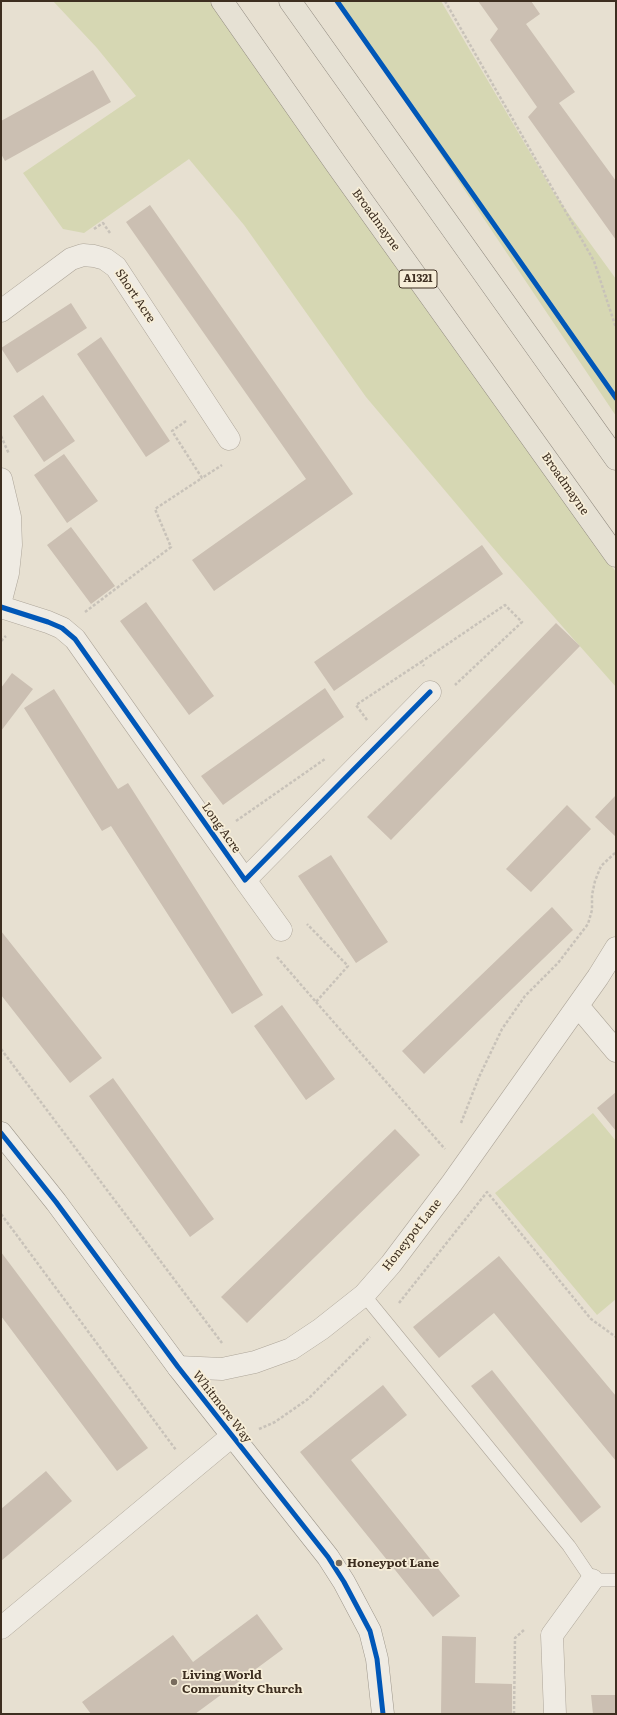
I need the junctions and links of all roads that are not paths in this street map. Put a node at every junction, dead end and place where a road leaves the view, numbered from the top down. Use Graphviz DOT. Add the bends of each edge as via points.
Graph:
graph roads {
  1 [pos="222,1"];
  2 [pos="290,1"];
  3 [pos="1,311"];
  4 [pos="229,439"];
  5 [pos="616,459"];
  6 [pos="1,479"];
  7 [pos="616,556"];
  8 [pos="1,600"];
  9 [pos="1,607"];
  10 [pos="430,692"];
  11 [pos="245,880"];
  12 [pos="282,930"];
  13 [pos="616,948"];
  14 [pos="578,1006"];
  15 [pos="616,1051"];
  16 [pos="1,1133"];
  17 [pos="364,1295"];
  18 [pos="178,1367"];
  19 [pos="232,1436"];
  20 [pos="592,1580"];
  21 [pos="616,1580"];
  22 [pos="1,1628"];
  23 [pos="383,1714"];
  24 [pos="555,1714"];
  1 -- 7 [label="main road, Broadmayne / A1321"];
  2 -- 5 [label="main road"];
  3 -- 4 [label="street, Short Acre" via="71,259 83,255 105,259 116,267"];
  6 -- 8 [label="street" via="10,516 8,573"];
  9 -- 11 [label="street, Long Acre" via="62,628 75,639"];
  10 -- 11 [label="street"];
  11 -- 12 [label="street, Long Acre"];
  13 -- 14 [label="street, Honeypot Lane"];
  14 -- 15 [label="street"];
  14 -- 17 [label="street, Honeypot Lane" via="452,1183 391,1264"];
  16 -- 18 [label="street, Whitmore Way" via="56,1202"];
  17 -- 18 [label="street, Honeypot Lane" via="321,1329 290,1349 255,1362 222,1369"];
  17 -- 20 [label="lane" via="569,1546"];
  18 -- 19 [label="street, Whitmore Way"];
  19 -- 22 [label="street"];
  19 -- 23 [label="street, Whitmore Way" via="328,1557 359,1608 370,1631 377,1659"];
  20 -- 21 [label="lane"];
  20 -- 24 [label="street" via="552,1635"];
}
